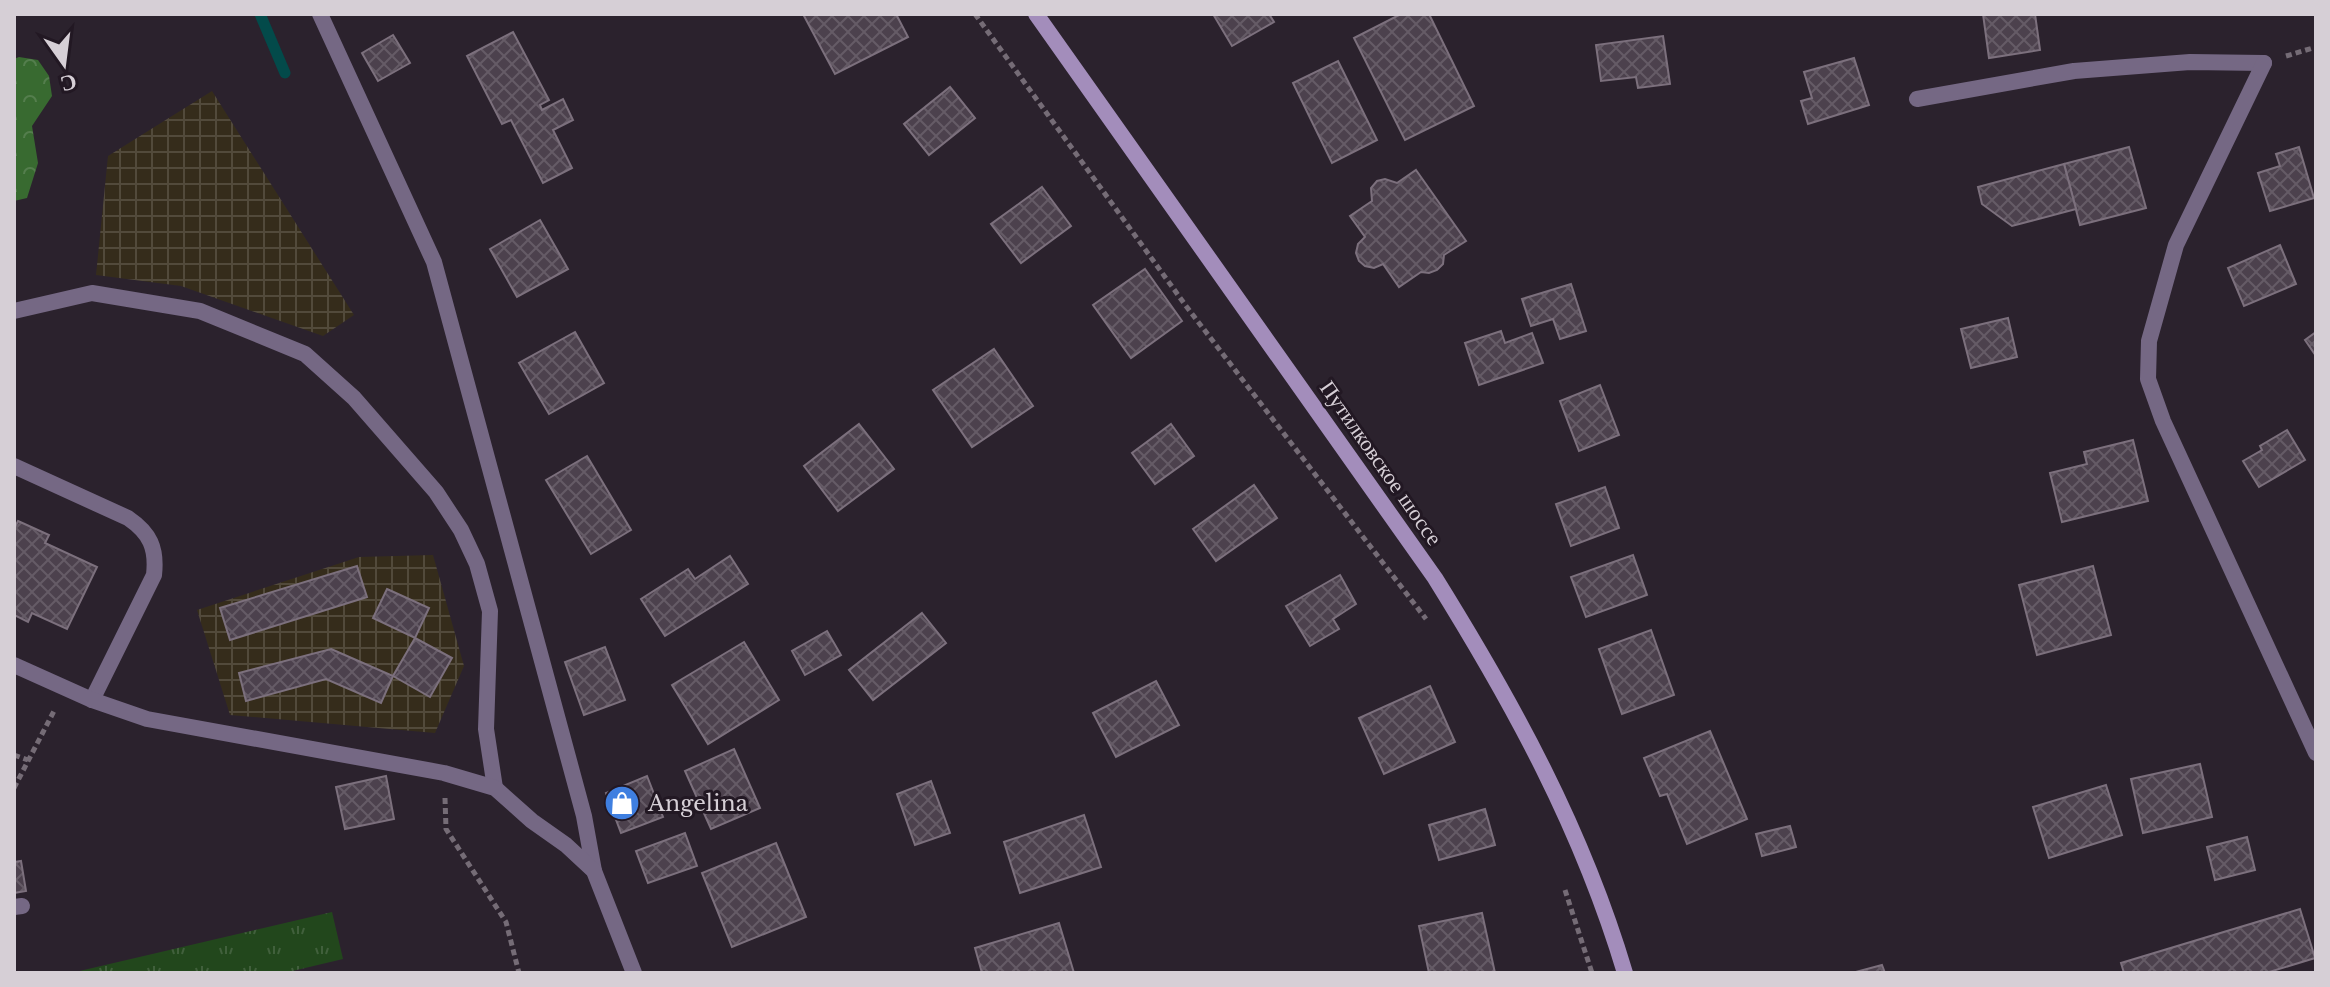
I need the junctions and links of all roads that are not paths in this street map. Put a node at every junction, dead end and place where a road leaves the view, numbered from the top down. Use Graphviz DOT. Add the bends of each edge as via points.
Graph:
graph roads {
  1 [pos="320,14"];
  2 [pos="1036,14"];
  3 [pos="1917,99"];
  4 [pos="14,311"];
  5 [pos="14,466"];
  6 [pos="14,665"];
  7 [pos="92,700"];
  8 [pos="2316,753"];
  9 [pos="495,788"];
  10 [pos="594,871"];
  11 [pos="634,973"];
  12 [pos="1625,973"];
  1 -- 10 [label="street" via="434,262 584,816"];
  2 -- 12 [label="main road, Путилковское шоссе" via="1435,578 1495,674 1553,784"];
  3 -- 8 [label="street" via="2074,71 2190,62 2264,63 2176,245 2149,341 2148,379"];
  4 -- 9 [label="street" via="92,293 200,311 305,354 354,398 436,492 477,564 490,611 486,729"];
  5 -- 7 [label="street" via="128,518 151,541 154,575"];
  6 -- 7 [label="street"];
  7 -- 9 [label="street" via="147,719 444,773"];
  9 -- 10 [label="street"];
  10 -- 11 [label="street"];
}
